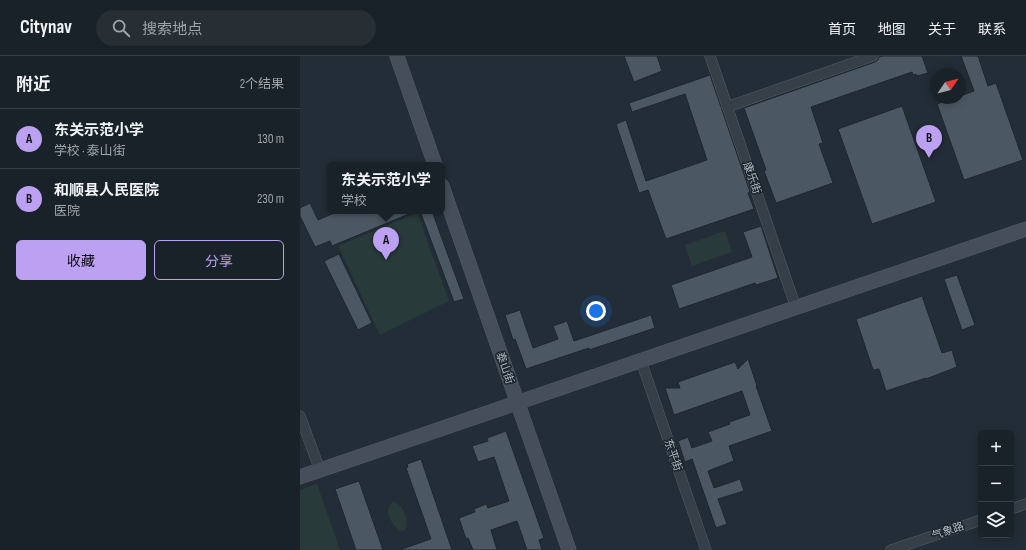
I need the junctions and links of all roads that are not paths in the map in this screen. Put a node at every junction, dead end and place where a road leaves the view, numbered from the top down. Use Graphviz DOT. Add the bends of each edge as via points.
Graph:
graph roads {
  1 [pos="397,56"];
  2 [pos="711,56"];
  3 [pos="873,56"];
  4 [pos="727,107"];
  5 [pos="434,162"];
  6 [pos="445,195"];
  7 [pos="1026,219"];
  8 [pos="1026,229"];
  9 [pos="793,299"];
  10 [pos="641,361"];
  11 [pos="516,399"];
  12 [pos="300,416"];
  13 [pos="317,462"];
  14 [pos="300,468"];
  15 [pos="300,477"];
  16 [pos="1026,504"];
  17 [pos="1014,509"];
  18 [pos="978,521"];
  19 [pos="569,550"];
  20 [pos="706,550"];
  21 [pos="892,550"];
  1 -- 5 [label="main road"];
  2 -- 4 [label="street, 康乐街"];
  3 -- 4 [label="street"];
  4 -- 9 [label="street, 康乐街"];
  6 -- 11 [label="main road, 泰山街"];
  7 -- 9 [label="main road"];
  8 -- 10 [label="main road"];
  9 -- 11 [label="main road"];
  10 -- 11 [label="main road"];
  10 -- 20 [label="street, 东平街"];
  11 -- 13 [label="main road"];
  11 -- 15 [label="main road"];
  11 -- 19 [label="main road, 泰山街"];
  12 -- 13 [label="street"];
  13 -- 14 [label="main road"];
  16 -- 17 [label="street"];
  18 -- 21 [label="street, 气象路"];
}
